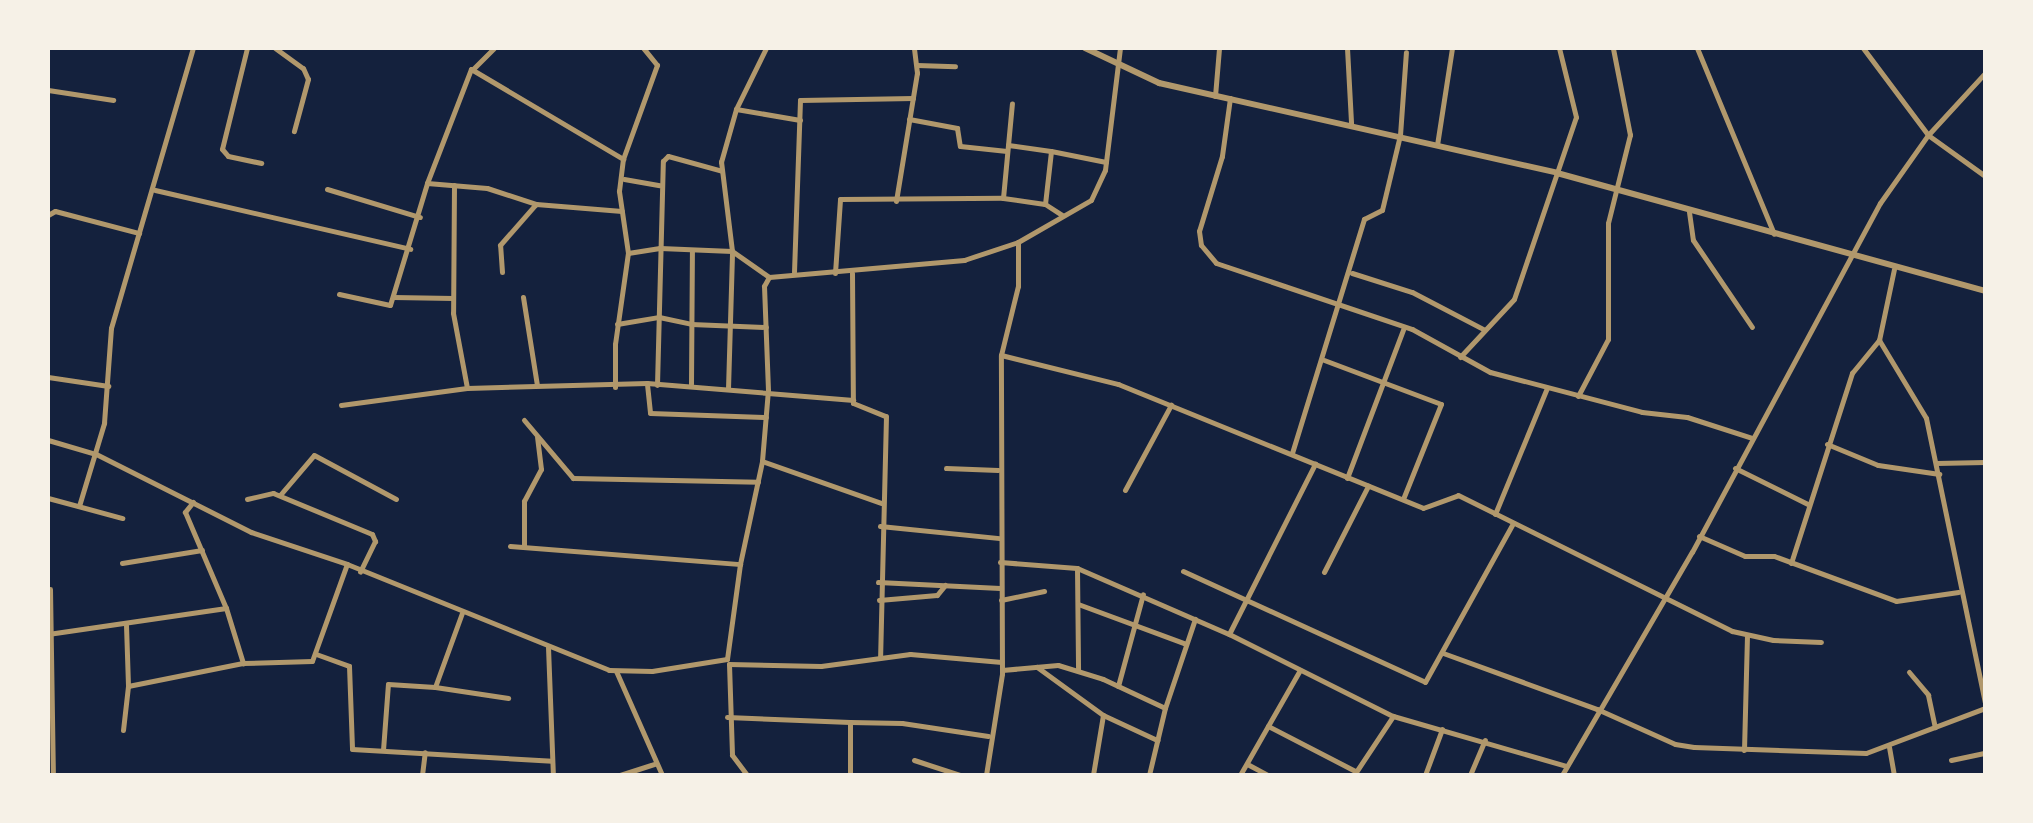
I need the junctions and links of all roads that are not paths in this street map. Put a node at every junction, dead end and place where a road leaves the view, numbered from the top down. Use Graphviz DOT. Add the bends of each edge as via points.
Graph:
graph roads {
  1 [pos="193,48"];
  2 [pos="247,48"];
  3 [pos="275,48"];
  4 [pos="494,48"];
  5 [pos="643,48"];
  6 [pos="766,48"];
  7 [pos="914,48"];
  8 [pos="1085,48"];
  9 [pos="1120,48"];
  10 [pos="1219,48"];
  11 [pos="1347,48"];
  12 [pos="1452,48"];
  13 [pos="1559,48"];
  14 [pos="1613,48"];
  15 [pos="1697,48"];
  16 [pos="1863,48"];
  17 [pos="1406,52"];
  18 [pos="1118,63"];
  19 [pos="917,65"];
  20 [pos="955,66"];
  21 [pos="474,68"];
  22 [pos="1985,73"];
  23 [pos="48,90"];
  24 [pos="1215,96"];
  25 [pos="913,98"];
  26 [pos="1230,98"];
  27 [pos="113,100"];
  28 [pos="1012,103"];
  29 [pos="736,109"];
  30 [pos="909,119"];
  31 [pos="800,120"];
  32 [pos="1351,123"];
  33 [pos="294,131"];
  34 [pos="1400,135"];
  35 [pos="1928,135"];
  36 [pos="1437,145"];
  37 [pos="1008,148"];
  38 [pos="1051,151"];
  39 [pos="623,159"];
  40 [pos="1106,162"];
  41 [pos="261,163"];
  42 [pos="722,171"];
  43 [pos="1557,173"];
  44 [pos="1985,176"];
  45 [pos="624,179"];
  46 [pos="427,183"];
  47 [pos="454,185"];
  48 [pos="659,186"];
  49 [pos="327,189"];
  50 [pos="155,190"];
  51 [pos="1615,193"];
  52 [pos="1003,198"];
  53 [pos="896,201"];
  54 [pos="536,204"];
  55 [pos="1045,204"];
  56 [pos="622,211"];
  57 [pos="1689,212"];
  58 [pos="48,215"];
  59 [pos="1062,215"];
  60 [pos="420,217"];
  61 [pos="139,233"];
  62 [pos="1774,235"];
  63 [pos="1018,242"];
  64 [pos="660,248"];
  65 [pos="410,249"];
  66 [pos="692,251"];
  67 [pos="732,251"];
  68 [pos="628,253"];
  69 [pos="1849,254"];
  70 [pos="1894,269"];
  71 [pos="502,272"];
  72 [pos="794,272"];
  73 [pos="835,273"];
  74 [pos="852,273"];
  75 [pos="1352,273"];
  76 [pos="769,277"];
  77 [pos="1985,291"];
  78 [pos="339,294"];
  79 [pos="393,297"];
  80 [pos="523,297"];
  81 [pos="453,298"];
  82 [pos="1341,306"];
  83 [pos="659,317"];
  84 [pos="617,324"];
  85 [pos="691,324"];
  86 [pos="729,326"];
  87 [pos="766,327"];
  88 [pos="1404,327"];
  89 [pos="1752,327"];
  90 [pos="1485,330"];
  91 [pos="1879,340"];
  92 [pos="1001,355"];
  93 [pos="1460,357"];
  94 [pos="1324,360"];
  95 [pos="48,377"];
  96 [pos="1386,382"];
  97 [pos="647,383"];
  98 [pos="691,384"];
  99 [pos="537,385"];
  100 [pos="657,385"];
  101 [pos="108,386"];
  102 [pos="615,387"];
  103 [pos="467,388"];
  104 [pos="1547,388"];
  105 [pos="728,389"];
  106 [pos="768,390"];
  107 [pos="1578,396"];
  108 [pos="853,400"];
  109 [pos="341,405"];
  110 [pos="1171,405"];
  111 [pos="766,417"];
  112 [pos="524,420"];
  113 [pos="537,437"];
  114 [pos="1752,438"];
  115 [pos="48,440"];
  116 [pos="1827,444"];
  117 [pos="1292,453"];
  118 [pos="96,454"];
  119 [pos="762,461"];
  120 [pos="1985,462"];
  121 [pos="1936,463"];
  122 [pos="1315,464"];
  123 [pos="946,468"];
  124 [pos="1735,468"];
  125 [pos="998,470"];
  126 [pos="1939,474"];
  127 [pos="1347,478"];
  128 [pos="758,482"];
  129 [pos="1368,486"];
  130 [pos="1125,490"];
  131 [pos="279,496"];
  132 [pos="48,498"];
  133 [pos="247,499"];
  134 [pos="396,499"];
  135 [pos="1403,499"];
  136 [pos="193,502"];
  137 [pos="881,503"];
  138 [pos="1808,504"];
  139 [pos="79,506"];
  140 [pos="1495,514"];
  141 [pos="122,518"];
  142 [pos="1513,523"];
  143 [pos="880,526"];
  144 [pos="1699,536"];
  145 [pos="999,538"];
  146 [pos="510,546"];
  147 [pos="524,547"];
  148 [pos="202,550"];
  149 [pos="1000,562"];
  150 [pos="122,563"];
  151 [pos="1791,563"];
  152 [pos="347,564"];
  153 [pos="740,564"];
  154 [pos="1077,568"];
  155 [pos="1183,571"];
  156 [pos="360,572"];
  157 [pos="1324,572"];
  158 [pos="878,582"];
  159 [pos="945,585"];
  160 [pos="1000,588"];
  161 [pos="50,589"];
  162 [pos="1044,591"];
  163 [pos="1958,592"];
  164 [pos="1143,594"];
  165 [pos="1665,595"];
  166 [pos="879,600"];
  167 [pos="1001,600"];
  168 [pos="1245,603"];
  169 [pos="1078,604"];
  170 [pos="226,608"];
  171 [pos="462,613"];
  172 [pos="1195,618"];
  173 [pos="1135,622"];
  174 [pos="126,625"];
  175 [pos="50,634"];
  176 [pos="1229,634"];
  177 [pos="1747,634"];
  178 [pos="1821,642"];
  179 [pos="1186,644"];
  180 [pos="548,647"];
  181 [pos="1443,653"];
  182 [pos="316,654"];
  183 [pos="880,657"];
  184 [pos="728,662"];
  185 [pos="1002,662"];
  186 [pos="243,663"];
  187 [pos="1036,666"];
  188 [pos="1002,670"];
  189 [pos="1078,670"];
  190 [pos="1300,670"];
  191 [pos="616,671"];
  192 [pos="1909,672"];
  193 [pos="128,686"];
  194 [pos="1118,686"];
  195 [pos="435,687"];
  196 [pos="508,698"];
  197 [pos="1985,705"];
  198 [pos="1165,708"];
  199 [pos="1597,709"];
  200 [pos="1103,715"];
  201 [pos="1393,716"];
  202 [pos="727,717"];
  203 [pos="850,722"];
  204 [pos="1268,726"];
  205 [pos="1935,727"];
  206 [pos="1442,729"];
  207 [pos="123,730"];
  208 [pos="988,736"];
  209 [pos="1157,740"];
  210 [pos="1485,740"];
  211 [pos="1889,747"];
  212 [pos="383,750"];
  213 [pos="1744,750"];
  214 [pos="425,752"];
  215 [pos="1985,753"];
  216 [pos="914,760"];
  217 [pos="1951,760"];
  218 [pos="552,761"];
  219 [pos="656,763"];
  220 [pos="1249,765"];
  221 [pos="1566,766"];
  222 [pos="1354,773"];
  223 [pos="53,775"];
  224 [pos="422,775"];
  225 [pos="553,775"];
  226 [pos="620,775"];
  227 [pos="662,775"];
  228 [pos="747,775"];
  229 [pos="850,775"];
  230 [pos="960,775"];
  231 [pos="986,775"];
  232 [pos="1093,775"];
  233 [pos="1149,775"];
  234 [pos="1240,775"];
  235 [pos="1268,775"];
  236 [pos="1425,775"];
  237 [pos="1470,775"];
  238 [pos="1562,775"];
  239 [pos="1894,775"];
  1 -- 50 [label="street"];
  2 -- 41 [label="street" via="222,149 228,156"];
  3 -- 33 [label="street" via="303,68 308,79"];
  4 -- 21 [label="street"];
  5 -- 39 [label="street" via="657,65"];
  6 -- 29 [label="street"];
  7 -- 19 [label="street"];
  8 -- 18 [label="street"];
  9 -- 18 [label="street"];
  10 -- 24 [label="street"];
  11 -- 32 [label="street"];
  12 -- 36 [label="street"];
  13 -- 43 [label="street" via="1577,104"];
  14 -- 51 [label="street" via="1630,135"];
  15 -- 62 [label="street"];
  16 -- 35 [label="street"];
  17 -- 34 [label="street"];
  18 -- 24 [label="street" via="1159,83"];
  18 -- 40 [label="street"];
  19 -- 20 [label="street"];
  19 -- 25 [label="street"];
  21 -- 39 [label="street" via="572,133"];
  21 -- 46 [label="street" via="467,73"];
  22 -- 35 [label="street"];
  23 -- 27 [label="street"];
  24 -- 26 [label="street"];
  25 -- 30 [label="street"];
  25 -- 31 [label="street" via="801,99"];
  26 -- 32 [label="street"];
  26 -- 82 [label="street" via="1224,144 1199,231 1206,255 1225,267"];
  28 -- 37 [label="street"];
  29 -- 31 [label="street"];
  29 -- 42 [label="street"];
  30 -- 37 [label="street" via="957,128 960,146"];
  30 -- 53 [label="street"];
  31 -- 72 [label="street"];
  32 -- 34 [label="street"];
  34 -- 36 [label="street"];
  34 -- 75 [label="street" via="1382,210 1366,215"];
  35 -- 44 [label="street"];
  35 -- 69 [label="street"];
  36 -- 43 [label="street"];
  37 -- 38 [label="street"];
  37 -- 52 [label="street"];
  38 -- 40 [label="street"];
  38 -- 55 [label="street"];
  39 -- 45 [label="street"];
  40 -- 59 [label="street" via="1096,194"];
  42 -- 48 [label="street" via="667,156"];
  42 -- 67 [label="street"];
  43 -- 51 [label="street"];
  43 -- 90 [label="street" via="1514,299"];
  45 -- 48 [label="street"];
  45 -- 56 [label="street"];
  46 -- 47 [label="street"];
  46 -- 60 [label="street"];
  47 -- 54 [label="street" via="487,188"];
  47 -- 81 [label="street"];
  48 -- 64 [label="street"];
  49 -- 60 [label="street"];
  50 -- 61 [label="street"];
  50 -- 65 [label="street"];
  51 -- 57 [label="street"];
  51 -- 107 [label="street" via="1607,235 1608,339"];
  52 -- 53 [label="street"];
  52 -- 55 [label="street"];
  53 -- 73 [label="street" via="840,199"];
  54 -- 56 [label="street"];
  54 -- 71 [label="street" via="500,245"];
  55 -- 59 [label="street"];
  56 -- 68 [label="street"];
  57 -- 62 [label="street"];
  57 -- 89 [label="street" via="1693,240"];
  58 -- 61 [label="street" via="55,211"];
  59 -- 63 [label="street"];
  60 -- 65 [label="street"];
  61 -- 101 [label="street" via="111,328"];
  62 -- 69 [label="street"];
  63 -- 74 [label="street" via="964,260"];
  63 -- 92 [label="street" via="1018,286"];
  64 -- 66 [label="street"];
  64 -- 68 [label="street"];
  64 -- 83 [label="street"];
  65 -- 79 [label="street"];
  66 -- 67 [label="street"];
  66 -- 85 [label="street"];
  67 -- 76 [label="street"];
  67 -- 86 [label="street"];
  68 -- 84 [label="street"];
  69 -- 70 [label="street"];
  69 -- 114 [label="street"];
  70 -- 77 [label="street"];
  70 -- 91 [label="street"];
  72 -- 73 [label="street"];
  72 -- 76 [label="street"];
  73 -- 74 [label="street"];
  74 -- 108 [label="street"];
  75 -- 82 [label="street"];
  75 -- 90 [label="street" via="1412,292"];
  76 -- 87 [label="street" via="764,286"];
  78 -- 79 [label="street" via="386,308"];
  79 -- 81 [label="street"];
  80 -- 99 [label="street"];
  81 -- 103 [label="street"];
  82 -- 88 [label="street"];
  82 -- 94 [label="street"];
  83 -- 84 [label="street"];
  83 -- 85 [label="street"];
  83 -- 100 [label="street"];
  84 -- 102 [label="street"];
  85 -- 86 [label="street"];
  85 -- 98 [label="street"];
  86 -- 87 [label="street"];
  86 -- 105 [label="street"];
  87 -- 106 [label="street"];
  88 -- 93 [label="street"];
  88 -- 96 [label="street"];
  90 -- 93 [label="street"];
  91 -- 116 [label="street" via="1852,373"];
  91 -- 121 [label="street" via="1922,407"];
  92 -- 110 [label="street" via="1118,384"];
  92 -- 125 [label="street"];
  93 -- 104 [label="street"];
  94 -- 96 [label="street"];
  94 -- 117 [label="street"];
  95 -- 101 [label="street"];
  96 -- 127 [label="street"];
  96 -- 135 [label="street" via="1442,406"];
  97 -- 100 [label="street"];
  97 -- 102 [label="street"];
  97 -- 111 [label="street" via="650,413"];
  98 -- 100 [label="street"];
  98 -- 105 [label="street"];
  99 -- 102 [label="street"];
  99 -- 103 [label="street"];
  101 -- 118 [label="street"];
  103 -- 109 [label="street"];
  104 -- 107 [label="street"];
  104 -- 140 [label="street"];
  105 -- 106 [label="street"];
  106 -- 108 [label="street"];
  106 -- 111 [label="street"];
  107 -- 114 [label="street" via="1687,417"];
  108 -- 137 [label="street" via="857,407 881,409 886,416"];
  110 -- 117 [label="street"];
  110 -- 130 [label="street"];
  111 -- 119 [label="street"];
  112 -- 113 [label="street"];
  113 -- 128 [label="street" via="567,474 581,479"];
  113 -- 147 [label="street" via="541,469 524,501"];
  114 -- 124 [label="street"];
  115 -- 118 [label="street"];
  116 -- 126 [label="street" via="1878,465"];
  116 -- 138 [label="street"];
  117 -- 122 [label="street"];
  118 -- 136 [label="street"];
  118 -- 139 [label="street"];
  119 -- 128 [label="street"];
  119 -- 137 [label="street"];
  120 -- 121 [label="street"];
  121 -- 126 [label="street"];
  122 -- 127 [label="street"];
  122 -- 168 [label="street"];
  123 -- 125 [label="street"];
  124 -- 138 [label="street"];
  124 -- 144 [label="street"];
  125 -- 145 [label="street"];
  126 -- 163 [label="street"];
  127 -- 129 [label="street"];
  128 -- 153 [label="street"];
  129 -- 135 [label="street"];
  129 -- 157 [label="street"];
  131 -- 133 [label="street" via="269,492"];
  131 -- 134 [label="street" via="314,455"];
  131 -- 156 [label="street" via="375,536"];
  132 -- 139 [label="street"];
  135 -- 140 [label="street" via="1431,508 1458,495"];
  136 -- 148 [label="street" via="185,512"];
  136 -- 152 [label="street" via="251,532"];
  137 -- 143 [label="street"];
  138 -- 151 [label="street"];
  139 -- 141 [label="street"];
  140 -- 142 [label="street"];
  142 -- 165 [label="street"];
  142 -- 181 [label="street"];
  143 -- 145 [label="street"];
  143 -- 158 [label="street"];
  144 -- 151 [label="street" via="1745,556 1774,556"];
  144 -- 165 [label="street"];
  145 -- 149 [label="street"];
  146 -- 147 [label="street"];
  147 -- 153 [label="street"];
  148 -- 150 [label="street"];
  148 -- 170 [label="street"];
  149 -- 154 [label="street"];
  149 -- 160 [label="street"];
  151 -- 163 [label="street" via="1896,601"];
  152 -- 156 [label="street"];
  152 -- 182 [label="street"];
  153 -- 184 [label="street"];
  154 -- 164 [label="street"];
  154 -- 169 [label="street"];
  155 -- 168 [label="street"];
  156 -- 171 [label="street"];
  158 -- 159 [label="street"];
  158 -- 166 [label="street"];
  159 -- 160 [label="street"];
  159 -- 166 [label="street" via="937,595"];
  160 -- 167 [label="street"];
  161 -- 175 [label="street"];
  162 -- 167 [label="street"];
  163 -- 197 [label="street"];
  164 -- 172 [label="street"];
  164 -- 173 [label="street"];
  165 -- 177 [label="street"];
  165 -- 199 [label="street"];
  166 -- 183 [label="street"];
  167 -- 185 [label="street"];
  168 -- 176 [label="street"];
  168 -- 181 [label="street" via="1422,683"];
  169 -- 173 [label="street"];
  169 -- 189 [label="street"];
  170 -- 174 [label="street"];
  170 -- 186 [label="street"];
  171 -- 180 [label="street"];
  171 -- 195 [label="street"];
  172 -- 176 [label="street"];
  172 -- 179 [label="street"];
  173 -- 179 [label="street"];
  173 -- 194 [label="street"];
  174 -- 175 [label="street"];
  174 -- 193 [label="street"];
  175 -- 223 [label="street"];
  176 -- 190 [label="street"];
  177 -- 178 [label="street"];
  177 -- 213 [label="street"];
  179 -- 198 [label="street"];
  180 -- 191 [label="street"];
  180 -- 218 [label="street"];
  181 -- 199 [label="street"];
  182 -- 186 [label="street" via="308,663"];
  182 -- 212 [label="street" via="349,666 350,748"];
  183 -- 184 [label="street" via="821,666"];
  183 -- 185 [label="street" via="917,654"];
  184 -- 191 [label="street"];
  184 -- 202 [label="street"];
  185 -- 188 [label="street"];
  186 -- 193 [label="street"];
  187 -- 188 [label="street"];
  187 -- 189 [label="street"];
  187 -- 200 [label="street"];
  188 -- 208 [label="street"];
  189 -- 194 [label="street"];
  190 -- 201 [label="street"];
  190 -- 204 [label="street"];
  191 -- 219 [label="street"];
  192 -- 205 [label="street" via="1928,695"];
  193 -- 207 [label="street"];
  194 -- 198 [label="street"];
  195 -- 196 [label="street"];
  195 -- 212 [label="street" via="388,684"];
  197 -- 205 [label="street"];
  198 -- 209 [label="street"];
  199 -- 213 [label="street" via="1675,744"];
  199 -- 221 [label="street"];
  200 -- 209 [label="street"];
  200 -- 232 [label="street"];
  201 -- 206 [label="street"];
  201 -- 222 [label="street"];
  202 -- 203 [label="street"];
  202 -- 228 [label="street" via="735,764"];
  203 -- 208 [label="street" via="902,723"];
  203 -- 229 [label="street"];
  204 -- 220 [label="street"];
  204 -- 222 [label="street"];
  205 -- 211 [label="street"];
  206 -- 210 [label="street"];
  206 -- 236 [label="street"];
  208 -- 231 [label="street"];
  209 -- 233 [label="street"];
  210 -- 221 [label="street"];
  210 -- 237 [label="street"];
  211 -- 213 [label="street" via="1850,754"];
  211 -- 239 [label="street"];
  212 -- 214 [label="street"];
  214 -- 218 [label="street"];
  214 -- 224 [label="street"];
  215 -- 217 [label="street"];
  216 -- 230 [label="street"];
  218 -- 225 [label="street"];
  219 -- 226 [label="street"];
  219 -- 227 [label="street"];
  220 -- 234 [label="street"];
  220 -- 235 [label="street"];
  221 -- 238 [label="street"];
}
